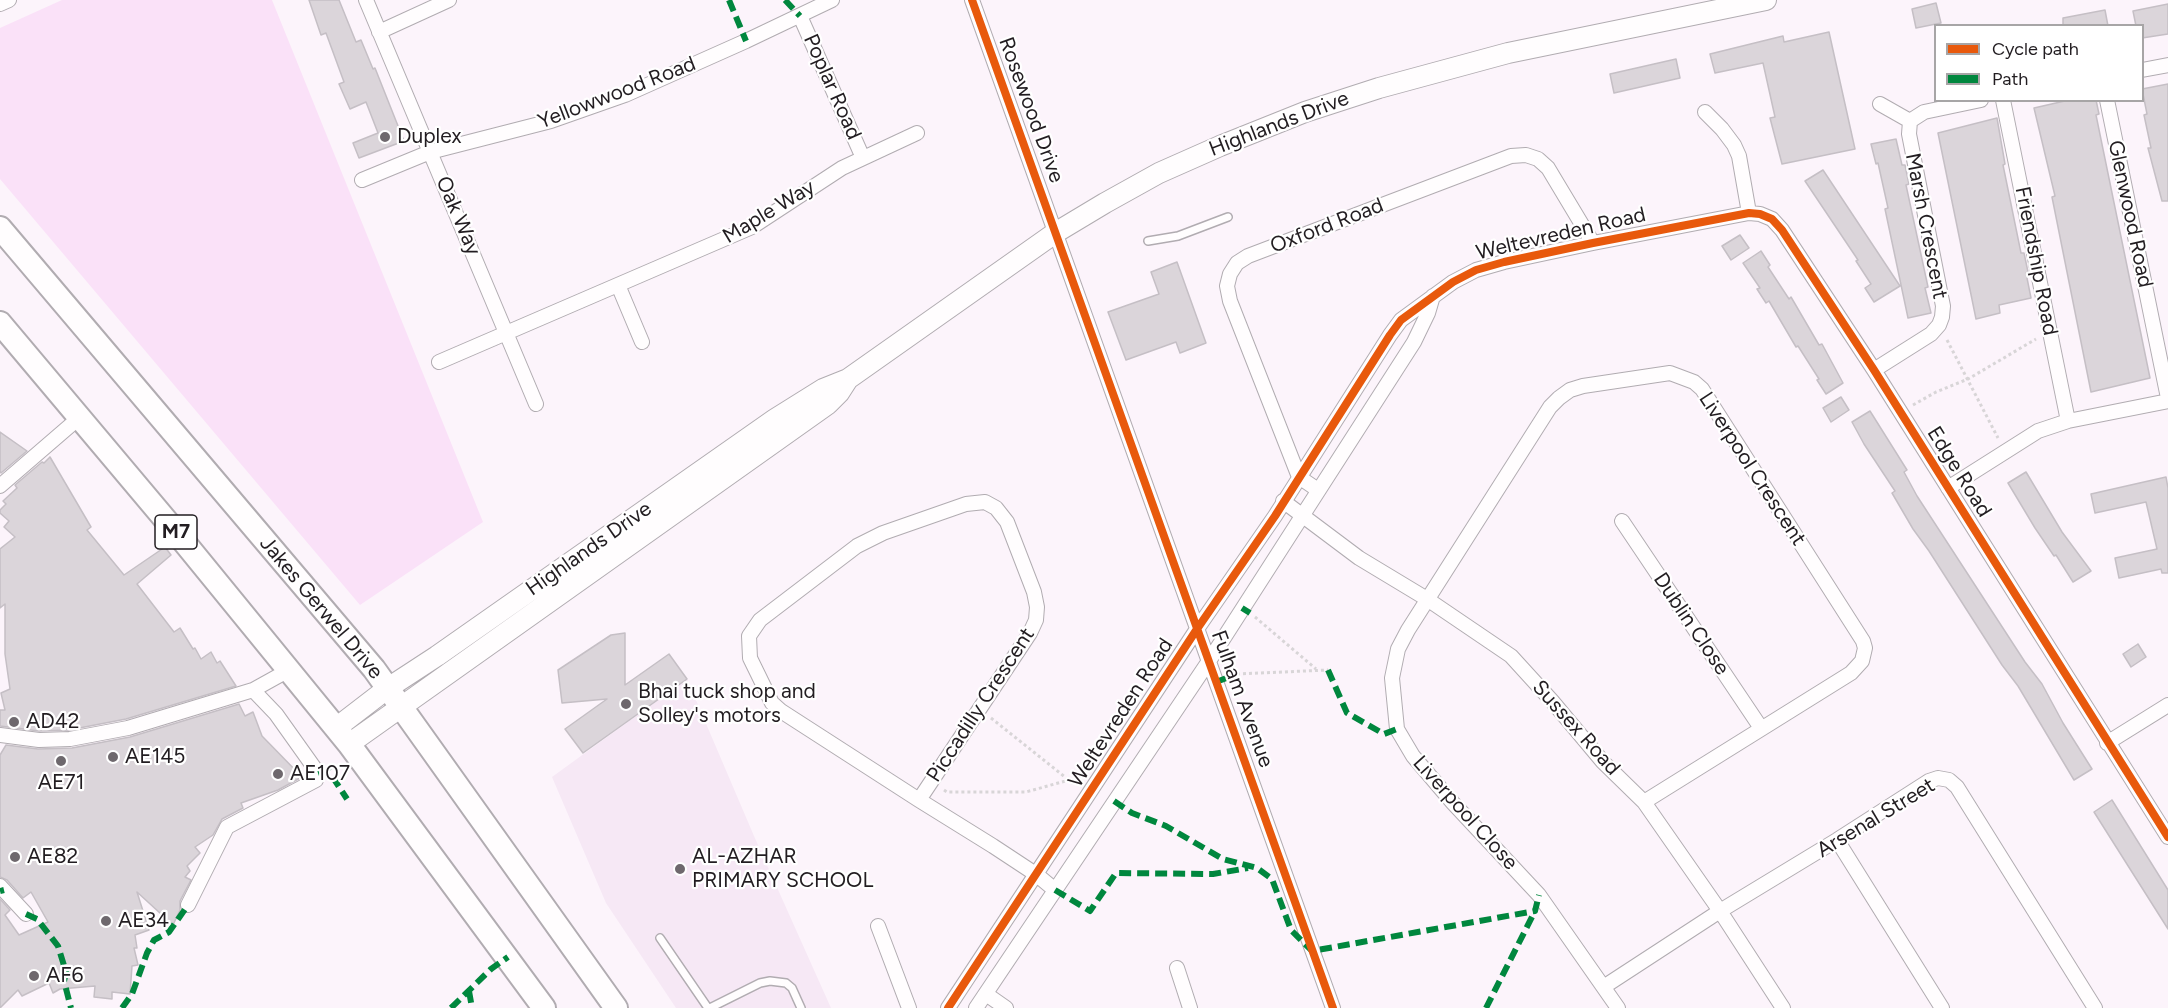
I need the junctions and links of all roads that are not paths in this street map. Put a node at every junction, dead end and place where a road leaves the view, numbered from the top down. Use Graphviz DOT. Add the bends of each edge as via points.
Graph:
graph roads {
  1 [pos="9,0"];
  2 [pos="366,0"];
  3 [pos="449,0"];
  4 [pos="832,0"];
  5 [pos="972,0"];
  6 [pos="1766,0"];
  7 [pos="0,4"];
  8 [pos="800,16"];
  9 [pos="379,32"];
  10 [pos="2168,65"];
  11 [pos="2144,70"];
  12 [pos="1972,102"];
  13 [pos="2003,102"];
  14 [pos="2107,102"];
  15 [pos="1880,104"];
  16 [pos="1705,112"];
  17 [pos="1910,121"];
  18 [pos="917,133"];
  19 [pos="430,152"];
  20 [pos="863,158"];
  21 [pos="362,180"];
  22 [pos="1749,213"];
  23 [pos="1228,217"];
  24 [pos="0,228"];
  25 [pos="1055,233"];
  26 [pos="1148,241"];
  27 [pos="1593,243"];
  28 [pos="618,285"];
  29 [pos="1433,296"];
  30 [pos="0,323"];
  31 [pos="507,333"];
  32 [pos="642,342"];
  33 [pos="439,362"];
  34 [pos="1875,370"];
  35 [pos="848,379"];
  36 [pos="2168,399"];
  37 [pos="536,404"];
  38 [pos="80,417"];
  39 [pos="2068,421"];
  40 [pos="1299,477"];
  41 [pos="0,486"];
  42 [pos="1948,488"];
  43 [pos="1318,490"];
  44 [pos="1283,501"];
  45 [pos="1302,515"];
  46 [pos="1622,520"];
  47 [pos="597,543"];
  48 [pos="609,560"];
  49 [pos="1427,598"];
  50 [pos="1197,629"];
  51 [pos="1209,661"];
  52 [pos="289,670"];
  53 [pos="388,688"];
  54 [pos="253,690"];
  55 [pos="2168,705"];
  56 [pos="402,706"];
  57 [pos="1761,728"];
  58 [pos="0,735"];
  59 [pos="342,736"];
  60 [pos="2107,743"];
  61 [pos="919,800"];
  62 [pos="1644,802"];
  63 [pos="2167,834"];
  64 [pos="1837,840"];
  65 [pos="1037,875"];
  66 [pos="0,886"];
  67 [pos="1055,890"];
  68 [pos="188,904"];
  69 [pos="1720,911"];
  70 [pos="26,914"];
  71 [pos="878,926"];
  72 [pos="660,938"];
  73 [pos="1177,968"];
  74 [pos="1605,986"];
  75 [pos="986,994"];
  76 [pos="544,1008"];
  77 [pos="616,1008"];
  78 [pos="709,1008"];
  79 [pos="801,1008"];
  80 [pos="909,1008"];
  81 [pos="948,1008"];
  82 [pos="976,1008"];
  83 [pos="1006,1008"];
  84 [pos="1190,1008"];
  85 [pos="1333,1008"];
  86 [pos="1618,1008"];
  87 [pos="1783,1008"];
  88 [pos="1942,1008"];
  89 [pos="2095,1008"];
  1 -- 7 [label="street"];
  2 -- 9 [label="street, Oak Way"];
  3 -- 9 [label="street"];
  4 -- 8 [label="street, Yellowwood Road"];
  5 -- 25 [label="street, Rosewood Drive"];
  6 -- 25 [label="main road, Highlands Drive" via="1509,53 1305,112 1159,173"];
  8 -- 19 [label="street, Yellowwood Road" via="587,109"];
  8 -- 20 [label="street, Poplar Road"];
  9 -- 19 [label="street, Oak Way"];
  10 -- 11 [label="street"];
  12 -- 17 [label="street" via="1924,112"];
  13 -- 39 [label="street, Friendship Road"];
  14 -- 36 [label="street, Glenwood Road"];
  15 -- 17 [label="street"];
  16 -- 22 [label="street" via="1722,129 1739,156"];
  17 -- 34 [label="street, Marsh Crescent" via="1909,134 1943,306 1939,325 1931,334"];
  18 -- 20 [label="street, Maple Way"];
  19 -- 21 [label="street, Yellowwood Road"];
  19 -- 31 [label="street, Oak Way"];
  20 -- 28 [label="street, Maple Way" via="752,227"];
  22 -- 27 [label="street, Weltevreden Road"];
  22 -- 34 [label="street, Edge Road" via="1772,219 1782,230"];
  23 -- 26 [label="lane" via="1178,236"];
  24 -- 53 [label="main road, Jakes Gerwel Drive"];
  25 -- 35 [label="main road, Highlands Drive"];
  25 -- 50 [label="street, Fulham Avenue"];
  27 -- 29 [label="street, Weltevreden Road" via="1476,270"];
  27 -- 40 [label="street, Oxford Road" via="1548,168 1526,155 1511,156 1237,263 1227,286 1230,301"];
  28 -- 31 [label="street, Maple Way"];
  28 -- 32 [label="street"];
  29 -- 40 [label="street, Weltevreden Road" via="1390,334"];
  29 -- 43 [label="street, Weltevreden Road" via="1414,342"];
  30 -- 38 [label="main road, M7"];
  31 -- 33 [label="street, Maple Way"];
  31 -- 37 [label="street, Oak Way"];
  34 -- 42 [label="street, Edge Road"];
  35 -- 47 [label="main road, Highlands Drive" via="823,389 775,419"];
  35 -- 48 [label="main road, Highlands Drive" via="828,404"];
  36 -- 39 [label="street"];
  38 -- 41 [label="street"];
  38 -- 52 [label="main road, M7"];
  39 -- 42 [label="street" via="2038,431"];
  40 -- 43 [label="street"];
  40 -- 44 [label="street, Weltevreden Road"];
  42 -- 60 [label="street, Edge Road"];
  43 -- 45 [label="street, Weltevreden Road"];
  44 -- 45 [label="street, Sussex Road"];
  44 -- 50 [label="street, Weltevreden Road"];
  45 -- 49 [label="street, Sussex Road" via="1359,558"];
  45 -- 51 [label="street, Weltevreden Road"];
  46 -- 57 [label="street, Dublin Close"];
  47 -- 48 [label="lane"];
  47 -- 53 [label="main road, Highlands Drive"];
  48 -- 56 [label="main road, Highlands Drive"];
  49 -- 57 [label="street, Liverpool Crescent" via="1559,398 1583,386 1670,373 1682,376 1702,389 1865,648 1862,661 1851,673"];
  49 -- 62 [label="street, Sussex Road" via="1511,656 1603,762"];
  49 -- 74 [label="street, Liverpool Close" via="1398,648 1394,664 1397,729 1413,756 1453,803 1539,895"];
  50 -- 51 [label="street, Fulham Avenue"];
  50 -- 65 [label="street, Weltevreden Road"];
  51 -- 67 [label="street, Weltevreden Road"];
  51 -- 85 [label="street, Fulham Avenue"];
  52 -- 54 [label="street"];
  52 -- 59 [label="main road, M7"];
  53 -- 56 [label="main road, Jakes Gerwel Drive"];
  53 -- 59 [label="main road, Highlands Drive"];
  54 -- 58 [label="street" via="92,736 39,740"];
  54 -- 68 [label="street" via="276,714 318,772 316,780 227,827"];
  55 -- 60 [label="street"];
  56 -- 59 [label="main road, Highlands Drive"];
  56 -- 77 [label="main road, Jakes Gerwel Drive"];
  57 -- 62 [label="street, Liverpool Crescent"];
  59 -- 76 [label="main road, M7"];
  60 -- 63 [label="street, Edge Road"];
  61 -- 61 [label="street, Piccadilly Crescent" via="772,703 750,658 748,645 760,620 869,539 966,504 985,502 1007,522 1034,592 1037,614 1030,633"];
  61 -- 65 [label="street, Piccadilly Crescent"];
  62 -- 69 [label="street, Sussex Road"];
  64 -- 69 [label="street, Arsenal Street"];
  64 -- 88 [label="street"];
  64 -- 89 [label="street, Arsenal Street" via="1929,781 1944,779 1953,783"];
  65 -- 67 [label="street, Piccadilly Crescent"];
  65 -- 81 [label="street, Weltevreden Road"];
  66 -- 70 [label="street"];
  67 -- 75 [label="street, Weltevreden Road"];
  69 -- 74 [label="street, Arsenal Street"];
  69 -- 87 [label="street, Sussex Road"];
  71 -- 80 [label="street"];
  72 -- 78 [label="lane"];
  73 -- 84 [label="street"];
  74 -- 86 [label="street, Liverpool Close"];
  75 -- 82 [label="street, Weltevreden Road"];
  75 -- 83 [label="street"];
  78 -- 79 [label="lane" via="770,981 792,988"];
}
